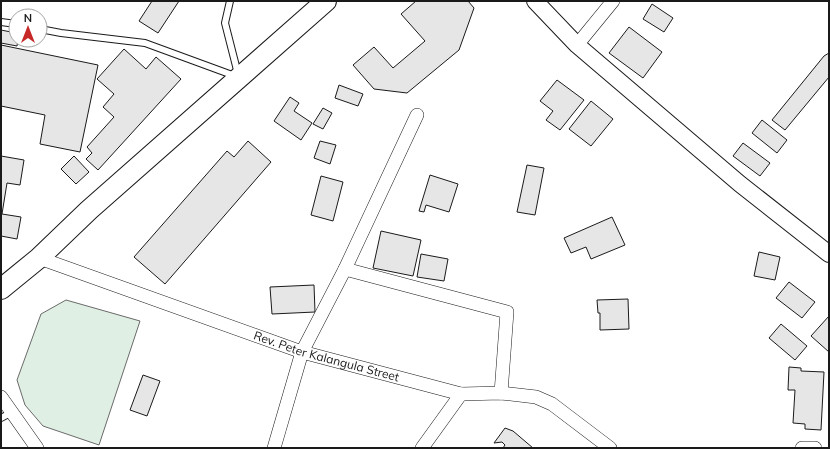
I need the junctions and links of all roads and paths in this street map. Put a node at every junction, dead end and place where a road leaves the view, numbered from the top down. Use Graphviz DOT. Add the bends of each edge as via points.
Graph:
graph roads {
  1 [pos="230,1"];
  2 [pos="326,1"];
  3 [pos="535,1"];
  4 [pos="613,1"];
  5 [pos="48,31"];
  6 [pos="577,45"];
  7 [pos="238,77"];
  8 [pos="417,115"];
  9 [pos="829,254"];
  10 [pos="39,258"];
  11 [pos="345,269"];
  12 [pos="1,289"];
  13 [pos="302,352"];
  14 [pos="501,393"];
  15 [pos="461,394"];
  16 [pos="1,397"];
  17 [pos="7,415"];
  18 [pos="37,448"];
  19 [pos="274,448"];
  20 [pos="422,448"];
  21 [pos="610,448"];
  22 [pos="802,448"];
  23 [pos="815,448"];
  1 -- 7 [label="lane" via="225,23"];
  2 -- 7 [label="main road"];
  3 -- 6 [label="street"];
  4 -- 6 [label="street"];
  5 -- 7 [label="lane" via="145,43"];
  6 -- 9 [label="street" via="740,184"];
  7 -- 10 [label="main road"];
  8 -- 11 [label="street"];
  10 -- 12 [label="main road"];
  10 -- 13 [label="street, Rev. Peter Kalangula Street"];
  11 -- 13 [label="street"];
  11 -- 14 [label="street" via="507,312"];
  13 -- 15 [label="street, Rev. Peter Kalangula Street"];
  13 -- 19 [label="street"];
  14 -- 15 [label="street, Rev. Peter Kalangula Street"];
  14 -- 21 [label="street, Rev. Peter Kalangula Street" via="536,397 552,404"];
  15 -- 20 [label="street"];
  16 -- 17 [label="street"];
  17 -- 18 [label="street"];
  22 -- 23 [label="street"];
}
